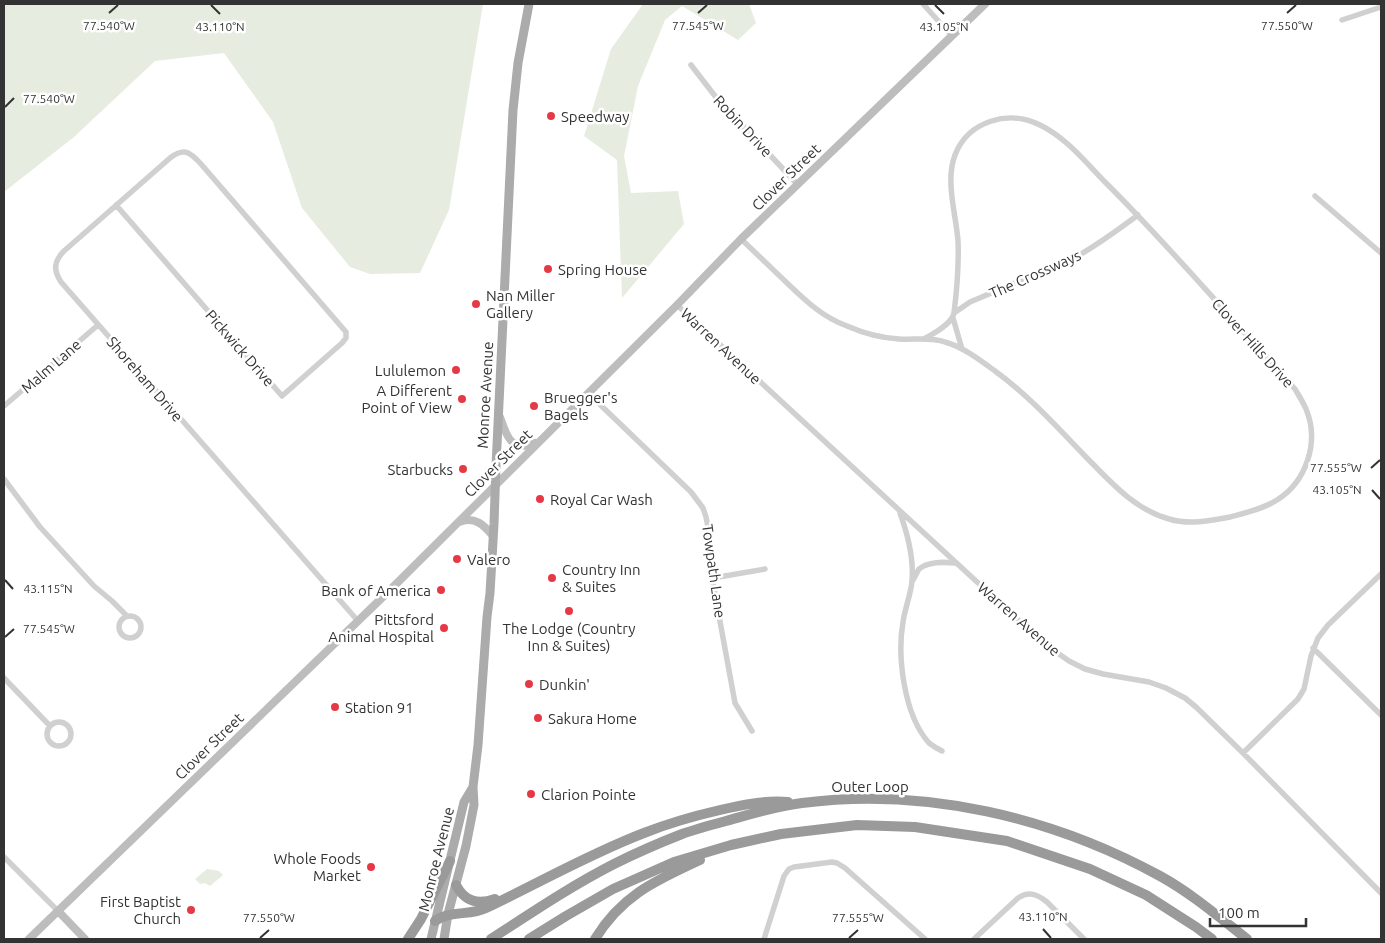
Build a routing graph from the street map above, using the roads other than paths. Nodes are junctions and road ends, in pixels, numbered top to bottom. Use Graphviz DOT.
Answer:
graph roads {
  1 [pos="529,4"];
  2 [pos="923,4"];
  3 [pos="985,4"];
  4 [pos="1381,6"];
  5 [pos="1342,20"];
  6 [pos="952,36"];
  7 [pos="691,65"];
  8 [pos="185,152"];
  9 [pos="798,185"];
  10 [pos="1315,196"];
  11 [pos="116,205"];
  12 [pos="1138,215"];
  13 [pos="741,239"];
  14 [pos="1381,253"];
  15 [pos="677,305"];
  16 [pos="954,315"];
  17 [pos="98,325"];
  18 [pos="924,340"];
  19 [pos="962,349"];
  20 [pos="588,393"];
  21 [pos="4,406"];
  22 [pos="498,413"];
  23 [pos="539,442"];
  24 [pos="4,480"];
  25 [pos="495,485"];
  26 [pos="899,511"];
  27 [pos="458,523"];
  28 [pos="493,536"];
  29 [pos="955,563"];
  30 [pos="765,569"];
  31 [pos="1381,574"];
  32 [pos="713,578"];
  33 [pos="912,582"];
  34 [pos="126,616"];
  35 [pos="358,621"];
  36 [pos="1313,648"];
  37 [pos="4,678"];
  38 [pos="1381,715"];
  39 [pos="50,726"];
  40 [pos="752,731"];
  41 [pos="942,752"];
  42 [pos="1243,753"];
  43 [pos="473,787"];
  44 [pos="801,803"];
  45 [pos="731,845"];
  46 [pos="4,857"];
  47 [pos="450,861"];
  48 [pos="456,885"];
  49 [pos="516,893"];
  50 [pos="1381,893"];
  51 [pos="58,911"];
  52 [pos="448,914"];
  53 [pos="435,921"];
  54 [pos="28,939"];
  55 [pos="85,939"];
  56 [pos="408,939"];
  57 [pos="431,939"];
  58 [pos="444,939"];
  59 [pos="491,939"];
  60 [pos="529,939"];
  61 [pos="595,939"];
  62 [pos="764,939"];
  63 [pos="925,939"];
  64 [pos="974,939"];
  65 [pos="1084,939"];
  66 [pos="1212,939"];
  67 [pos="1247,939"];
  1 -- 22 [label="main road, Monroe Avenue"];
  2 -- 6 [label="street"];
  3 -- 6 [label="main road, Clover Street"];
  4 -- 5 [label="street"];
  6 -- 9 [label="main road, Clover Street"];
  7 -- 9 [label="street, Robin Drive"];
  8 -- 11 [label="street, Shoreham Drive"];
  8 -- 11 [label="street, Pickwick Drive"];
  9 -- 13 [label="main road, Clover Street"];
  10 -- 14 [label="street"];
  11 -- 17 [label="street, Shoreham Drive"];
  12 -- 16 [label="street, The Crossways"];
  12 -- 16 [label="street, Clover Hills Drive"];
  12 -- 19 [label="street, Clover Hills Drive"];
  13 -- 15 [label="main road, Clover Street"];
  13 -- 18 [label="street, Clover Hills Drive"];
  15 -- 20 [label="main road, Clover Street"];
  15 -- 26 [label="street, Warren Avenue"];
  16 -- 18 [label="street"];
  16 -- 19 [label="street, Clover Hills Drive"];
  17 -- 21 [label="street, Malm Lane"];
  17 -- 35 [label="street, Shoreham Drive"];
  18 -- 19 [label="street, Clover Hills Drive"];
  20 -- 23 [label="main road, Clover Street"];
  20 -- 32 [label="street, Towpath Lane"];
  22 -- 23 [label="main road"];
  22 -- 25 [label="main road, Monroe Avenue"];
  23 -- 25 [label="main road, Clover Street"];
  24 -- 34 [label="street"];
  25 -- 27 [label="main road, Clover Street"];
  25 -- 28 [label="main road, Monroe Avenue"];
  26 -- 29 [label="street, Warren Avenue"];
  26 -- 33 [label="street"];
  27 -- 28 [label="main road"];
  27 -- 35 [label="main road, Clover Street"];
  28 -- 43 [label="main road, Monroe Avenue"];
  29 -- 33 [label="street"];
  29 -- 42 [label="street, Warren Avenue"];
  30 -- 32 [label="street"];
  31 -- 36 [label="street"];
  32 -- 40 [label="street, Towpath Lane"];
  33 -- 41 [label="street"];
  35 -- 51 [label="main road, Clover Street"];
  36 -- 38 [label="street"];
  36 -- 42 [label="street"];
  37 -- 39 [label="street"];
  39 -- 39 [label="street"];
  42 -- 50 [label="street, Warren Avenue"];
  43 -- 47 [label="main road, Monroe Avenue"];
  43 -- 48 [label="main road, Monroe Avenue"];
  44 -- 49 [label="highway"];
  44 -- 59 [label="highway, Outer Loop"];
  44 -- 67 [label="highway, Outer Loop"];
  45 -- 60 [label="highway"];
  45 -- 61 [label="highway"];
  45 -- 66 [label="highway"];
  46 -- 51 [label="street"];
  47 -- 53 [label="main road, Monroe Avenue"];
  47 -- 56 [label="highway"];
  48 -- 49 [label="highway"];
  48 -- 52 [label="main road, Monroe Avenue"];
  49 -- 52 [label="highway"];
  51 -- 54 [label="main road, Clover Street"];
  51 -- 55 [label="main road"];
  52 -- 53 [label="highway"];
  52 -- 58 [label="main road, Monroe Avenue"];
  53 -- 57 [label="main road, Monroe Avenue"];
  62 -- 63 [label="street"];
  64 -- 65 [label="street"];
}
